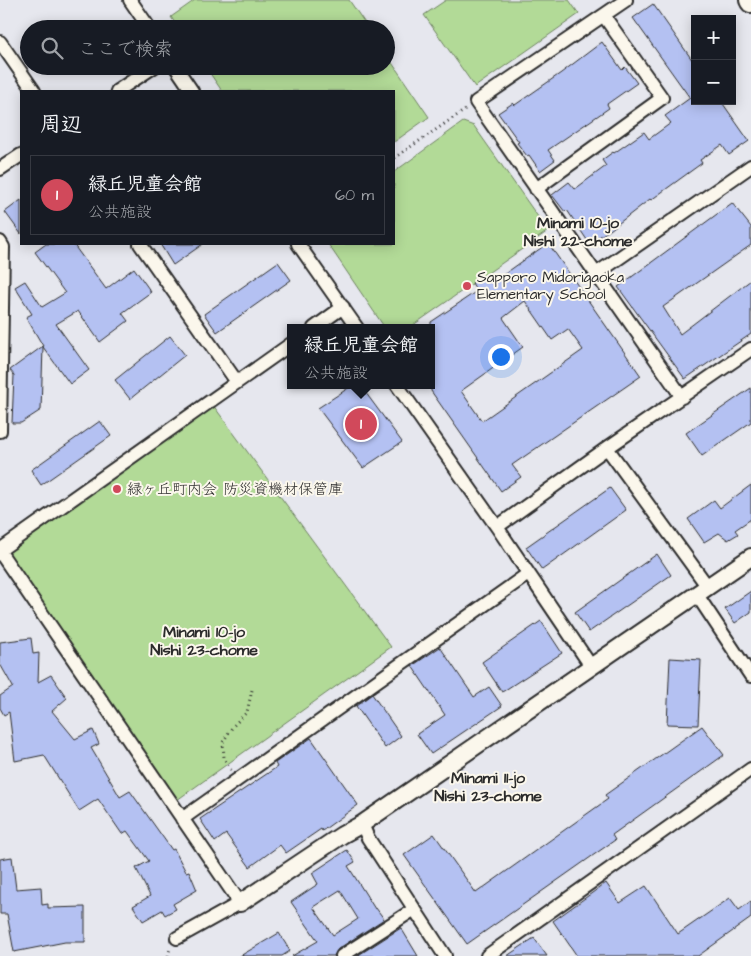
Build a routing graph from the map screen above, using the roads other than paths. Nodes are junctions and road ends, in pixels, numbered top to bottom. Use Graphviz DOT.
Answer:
graph roads {
  1 [pos="130,0"];
  2 [pos="626,0"];
  3 [pos="604,16"];
  4 [pos="144,20"];
  5 [pos="0,42"];
  6 [pos="20,71"];
  7 [pos="23,75"];
  8 [pos="142,75"];
  9 [pos="181,75"];
  10 [pos="33,90"];
  11 [pos="119,90"];
  12 [pos="191,90"];
  13 [pos="20,156"];
  14 [pos="751,166"];
  15 [pos="0,169"];
  16 [pos="536,189"];
  17 [pos="0,242"];
  18 [pos="141,245"];
  19 [pos="299,245"];
  20 [pos="596,274"];
  21 [pos="342,308"];
  22 [pos="320,324"];
  23 [pos="354,324"];
  24 [pos="287,347"];
  25 [pos="751,349"];
  26 [pos="237,382"];
  27 [pos="400,389"];
  28 [pos="682,397"];
  29 [pos="0,431"];
  30 [pos="607,448"];
  31 [pos="497,527"];
  32 [pos="0,551"];
  33 [pos="751,557"];
  34 [pos="528,574"];
  35 [pos="703,591"];
  36 [pos="591,666"];
  37 [pos="751,676"];
  38 [pos="751,769"];
  39 [pos="182,819"];
  40 [pos="362,824"];
  41 [pos="240,903"];
  42 [pos="413,910"];
  43 [pos="174,944"];
  44 [pos="342,956"];
  45 [pos="445,956"];
  46 [pos="487,956"];
  1 -- 4 [label="street"];
  2 -- 3 [label="street"];
  3 -- 16 [label="street"];
  3 -- 16 [label="street"];
  5 -- 6 [label="street"];
  7 -- 10 [label="street"];
  8 -- 11 [label="street"];
  9 -- 12 [label="street"];
  13 -- 15 [label="street"];
  14 -- 20 [label="street"];
  16 -- 20 [label="street"];
  17 -- 29 [label="street"];
  18 -- 26 [label="street"];
  19 -- 21 [label="street"];
  20 -- 28 [label="street"];
  21 -- 22 [label="street"];
  21 -- 23 [label="street"];
  24 -- 26 [label="street"];
  25 -- 28 [label="street"];
  26 -- 32 [label="street"];
  27 -- 31 [label="street"];
  28 -- 30 [label="street"];
  30 -- 31 [label="street"];
  30 -- 35 [label="street"];
  31 -- 34 [label="street"];
  32 -- 39 [label="street"];
  33 -- 35 [label="street"];
  34 -- 36 [label="street"];
  34 -- 39 [label="street"];
  35 -- 36 [label="street"];
  35 -- 37 [label="street"];
  36 -- 40 [label="street"];
  38 -- 46 [label="street"];
  39 -- 41 [label="street"];
  40 -- 41 [label="street"];
  40 -- 42 [label="street"];
  41 -- 43 [label="street"];
  42 -- 44 [label="street"];
  42 -- 45 [label="street"];
}
